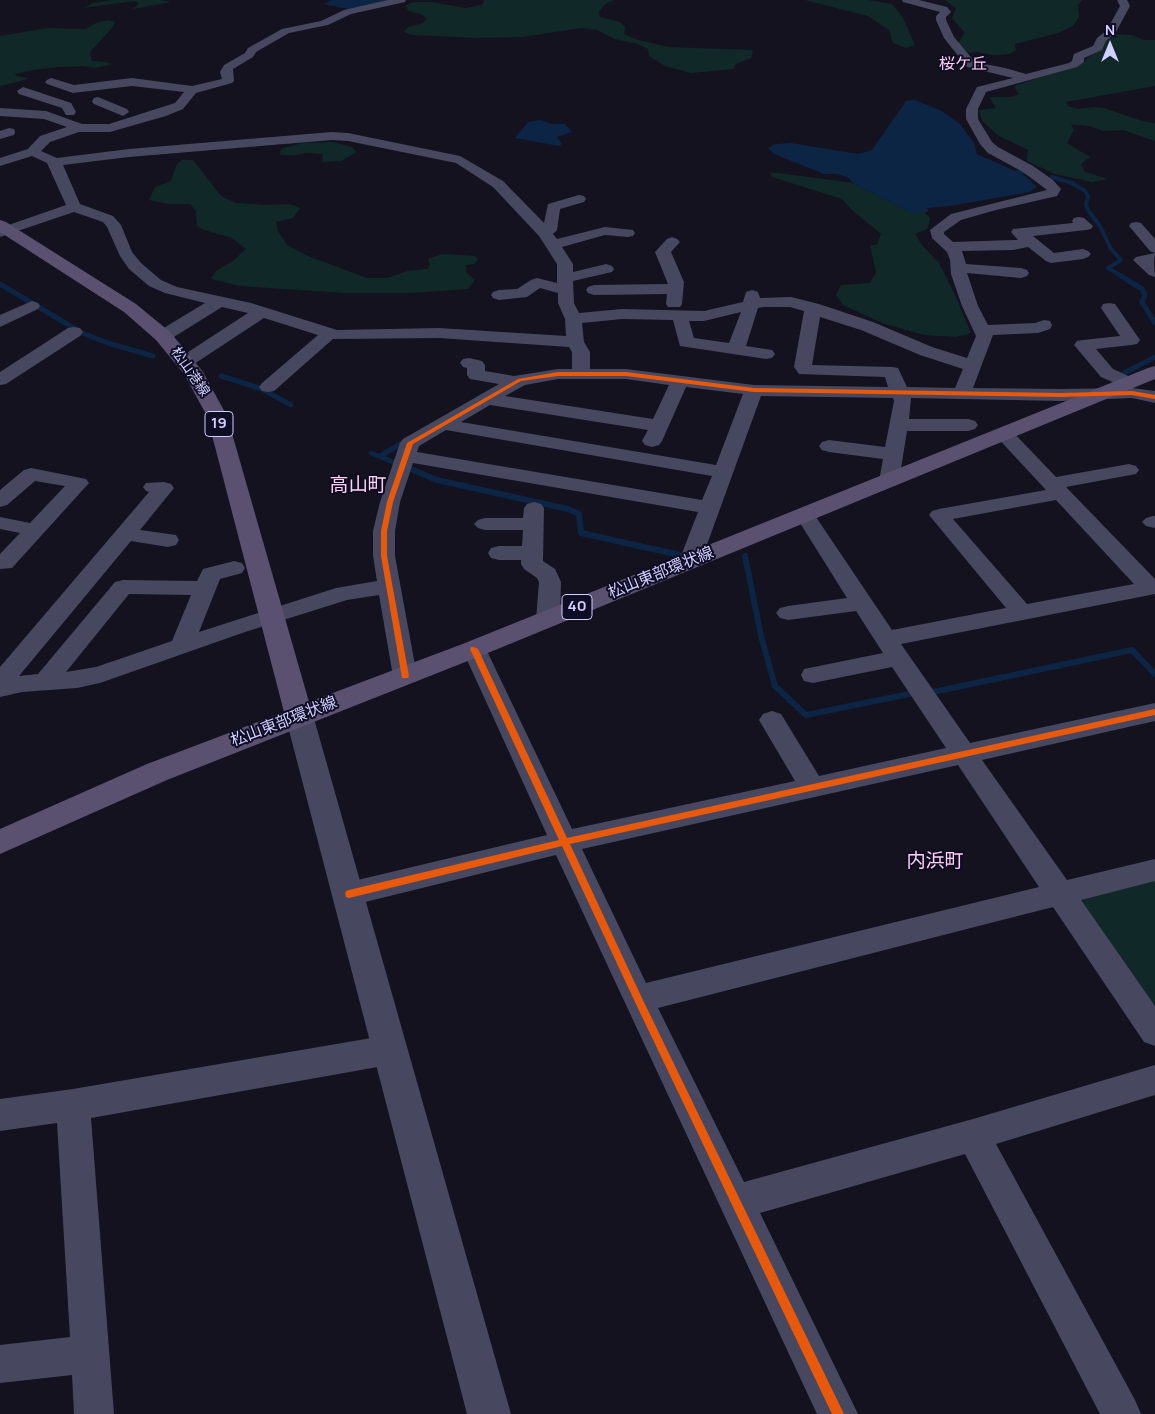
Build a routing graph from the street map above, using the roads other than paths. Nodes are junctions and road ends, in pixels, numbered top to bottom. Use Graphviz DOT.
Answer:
graph roads {
  1 [pos="401,0"];
  2 [pos="907,0"];
  3 [pos="1122,0"];
  4 [pos="1023,77"];
  5 [pos="51,82"];
  6 [pos="150,92"];
  7 [pos="189,95"];
  8 [pos="9,96"];
  9 [pos="67,106"];
  10 [pos="0,112"];
  11 [pos="123,112"];
  12 [pos="162,113"];
  13 [pos="58,119"];
  14 [pos="136,121"];
  15 [pos="78,128"];
  16 [pos="150,130"];
  17 [pos="33,152"];
  18 [pos="0,153"];
  19 [pos="13,158"];
  20 [pos="0,162"];
  21 [pos="54,162"];
  22 [pos="579,199"];
  23 [pos="74,207"];
  24 [pos="1079,221"];
  25 [pos="1136,226"];
  26 [pos="3,229"];
  27 [pos="628,232"];
  28 [pos="1022,235"];
  29 [pos="549,239"];
  30 [pos="672,242"];
  31 [pos="951,247"];
  32 [pos="1155,248"];
  33 [pos="1083,254"];
  34 [pos="579,255"];
  35 [pos="1155,258"];
  36 [pos="562,259"];
  37 [pos="958,268"];
  38 [pos="1155,272"];
  39 [pos="1021,273"];
  40 [pos="610,281"];
  41 [pos="566,284"];
  42 [pos="676,288"];
  43 [pos="594,290"];
  44 [pos="499,295"];
  45 [pos="751,301"];
  46 [pos="219,302"];
  47 [pos="32,306"];
  48 [pos="813,308"];
  49 [pos="262,312"];
  50 [pos="1106,312"];
  51 [pos="675,316"];
  52 [pos="573,319"];
  53 [pos="0,322"];
  54 [pos="1044,325"];
  55 [pos="983,330"];
  56 [pos="74,332"];
  57 [pos="329,334"];
  58 [pos="163,336"];
  59 [pos="575,342"];
  60 [pos="716,346"];
  61 [pos="736,350"];
  62 [pos="766,354"];
  63 [pos="185,362"];
  64 [pos="469,363"];
  65 [pos="973,366"];
  66 [pos="1155,372"];
  67 [pos="581,373"];
  68 [pos="0,380"];
  69 [pos="680,380"];
  70 [pos="516,382"];
  71 [pos="704,383"];
  72 [pos="1129,383"];
  73 [pos="268,387"];
  74 [pos="754,390"];
  75 [pos="901,393"];
  76 [pos="962,393"];
  77 [pos="1102,394"];
  78 [pos="1155,397"];
  79 [pos="486,399"];
  80 [pos="442,424"];
  81 [pos="968,424"];
  82 [pos="898,425"];
  83 [pos="659,426"];
  84 [pos="1004,434"];
  85 [pos="830,446"];
  86 [pos="894,454"];
  87 [pos="405,456"];
  88 [pos="644,459"];
  89 [pos="1129,470"];
  90 [pos="723,472"];
  91 [pos="889,481"];
  92 [pos="153,487"];
  93 [pos="1056,489"];
  94 [pos="0,500"];
  95 [pos="710,508"];
  96 [pos="805,514"];
  97 [pos="0,523"];
  98 [pos="485,524"];
  99 [pos="35,530"];
  100 [pos="126,534"];
  101 [pos="168,540"];
  102 [pos="499,552"];
  103 [pos="532,552"];
  104 [pos="690,561"];
  105 [pos="4,563"];
  106 [pos="234,568"];
  107 [pos="389,586"];
  108 [pos="206,588"];
  109 [pos="1153,588"];
  110 [pos="861,603"];
  111 [pos="788,613"];
  112 [pos="1022,613"];
  113 [pos="272,617"];
  114 [pos="548,619"];
  115 [pos="182,648"];
  116 [pos="474,649"];
  117 [pos="892,649"];
  118 [pos="406,676"];
  119 [pos="813,676"];
  120 [pos="46,681"];
  121 [pos="0,683"];
  122 [pos="0,688"];
  123 [pos="1155,712"];
  124 [pos="300,715"];
  125 [pos="772,720"];
  126 [pos="966,754"];
  127 [pos="813,788"];
  128 [pos="0,842"];
  129 [pos="565,842"];
  130 [pos="1155,870"];
  131 [pos="349,894"];
  132 [pos="1062,894"];
  133 [pos="638,999"];
  134 [pos="1155,1032"];
  135 [pos="389,1050"];
  136 [pos="1155,1080"];
  137 [pos="73,1105"];
  138 [pos="0,1115"];
  139 [pos="974,1135"];
  140 [pos="736,1202"];
  141 [pos="90,1354"];
  142 [pos="0,1364"];
  143 [pos="94,1414"];
  144 [pos="489,1414"];
  145 [pos="838,1414"];
  146 [pos="1122,1414"];
  1 -- 7 [label="street"];
  2 -- 4 [label="street"];
  3 -- 4 [label="street"];
  4 -- 31 [label="street"];
  5 -- 7 [label="street"];
  6 -- 7 [label="street"];
  7 -- 12 [label="street"];
  8 -- 9 [label="street"];
  9 -- 11 [label="street"];
  9 -- 13 [label="street"];
  10 -- 13 [label="street"];
  11 -- 12 [label="street"];
  11 -- 15 [label="street"];
  12 -- 14 [label="street"];
  13 -- 15 [label="street"];
  14 -- 15 [label="street"];
  14 -- 16 [label="street"];
  15 -- 17 [label="street"];
  17 -- 19 [label="street"];
  17 -- 21 [label="street"];
  18 -- 19 [label="street"];
  19 -- 20 [label="street"];
  21 -- 23 [label="street"];
  21 -- 29 [label="street"];
  22 -- 29 [label="street"];
  23 -- 26 [label="street"];
  23 -- 46 [label="street"];
  24 -- 28 [label="street"];
  25 -- 32 [label="street"];
  26 -- 58 [label="main road, 松山港線 / 19"];
  27 -- 29 [label="street"];
  28 -- 31 [label="street"];
  28 -- 33 [label="street"];
  29 -- 36 [label="street"];
  30 -- 42 [label="street"];
  31 -- 37 [label="street"];
  34 -- 36 [label="street"];
  35 -- 38 [label="street"];
  36 -- 41 [label="street"];
  37 -- 39 [label="street"];
  37 -- 55 [label="street"];
  40 -- 41 [label="street"];
  40 -- 42 [label="street"];
  40 -- 43 [label="street"];
  41 -- 44 [label="street"];
  41 -- 52 [label="street"];
  42 -- 51 [label="street"];
  45 -- 48 [label="street"];
  45 -- 51 [label="street"];
  45 -- 61 [label="street"];
  46 -- 49 [label="street"];
  46 -- 58 [label="street"];
  47 -- 53 [label="street"];
  48 -- 65 [label="street"];
  48 -- 75 [label="street"];
  49 -- 57 [label="street"];
  49 -- 63 [label="street"];
  50 -- 72 [label="street"];
  51 -- 52 [label="street"];
  51 -- 60 [label="street"];
  52 -- 59 [label="street"];
  54 -- 55 [label="street"];
  55 -- 65 [label="street"];
  56 -- 68 [label="street"];
  57 -- 59 [label="street"];
  57 -- 73 [label="street"];
  58 -- 63 [label="main road, 松山港線 / 19"];
  59 -- 67 [label="street"];
  60 -- 61 [label="street"];
  60 -- 71 [label="street"];
  61 -- 62 [label="street"];
  63 -- 113 [label="main road, 松山港線 / 19"];
  64 -- 70 [label="street"];
  65 -- 76 [label="street"];
  66 -- 72 [label="main road, 松山東部環状線 / 40"];
  67 -- 69 [label="street"];
  67 -- 70 [label="street"];
  69 -- 71 [label="street"];
  69 -- 83 [label="street"];
  70 -- 79 [label="street"];
  71 -- 74 [label="street"];
  72 -- 77 [label="main road, 松山東部環状線 / 40"];
  74 -- 75 [label="street"];
  74 -- 90 [label="street"];
  75 -- 76 [label="street"];
  75 -- 82 [label="street"];
  76 -- 77 [label="street"];
  77 -- 78 [label="street"];
  77 -- 84 [label="main road, 松山東部環状線 / 40"];
  79 -- 80 [label="street"];
  79 -- 83 [label="street"];
  80 -- 87 [label="street"];
  80 -- 88 [label="street"];
  81 -- 82 [label="street"];
  82 -- 86 [label="street"];
  83 -- 88 [label="street"];
  84 -- 91 [label="main road, 松山東部環状線 / 40"];
  84 -- 93 [label="street"];
  85 -- 86 [label="street"];
  86 -- 91 [label="street"];
  87 -- 95 [label="street"];
  87 -- 107 [label="street"];
  88 -- 90 [label="street"];
  89 -- 93 [label="street"];
  90 -- 95 [label="street"];
  91 -- 96 [label="main road, 松山東部環状線 / 40"];
  92 -- 100 [label="street"];
  93 -- 109 [label="street"];
  93 -- 112 [label="street"];
  94 -- 99 [label="street"];
  95 -- 104 [label="street"];
  96 -- 104 [label="main road, 松山東部環状線 / 40"];
  96 -- 110 [label="street"];
  97 -- 99 [label="street"];
  98 -- 103 [label="street"];
  99 -- 105 [label="street"];
  100 -- 101 [label="street"];
  100 -- 121 [label="street"];
  102 -- 103 [label="street"];
  103 -- 114 [label="street"];
  104 -- 114 [label="main road, 松山東部環状線 / 40"];
  106 -- 108 [label="street"];
  107 -- 113 [label="street"];
  107 -- 118 [label="street"];
  108 -- 115 [label="street"];
  108 -- 120 [label="street"];
  109 -- 112 [label="street"];
  110 -- 111 [label="street"];
  110 -- 117 [label="street"];
  112 -- 117 [label="street"];
  113 -- 115 [label="street"];
  113 -- 124 [label="main road, 松山港線 / 19"];
  114 -- 116 [label="main road, 松山東部環状線 / 40"];
  115 -- 120 [label="street"];
  116 -- 118 [label="main road, 松山東部環状線 / 40"];
  116 -- 129 [label="street"];
  117 -- 119 [label="street"];
  117 -- 126 [label="street"];
  118 -- 124 [label="main road, 松山東部環状線 / 40"];
  120 -- 122 [label="street"];
  123 -- 126 [label="street"];
  124 -- 128 [label="main road, 松山東部環状線 / 40"];
  124 -- 131 [label="street"];
  125 -- 127 [label="street"];
  126 -- 127 [label="street"];
  126 -- 132 [label="street"];
  127 -- 129 [label="street"];
  129 -- 131 [label="street"];
  129 -- 133 [label="street"];
  130 -- 132 [label="street"];
  131 -- 135 [label="street"];
  132 -- 133 [label="street"];
  132 -- 134 [label="street"];
  133 -- 140 [label="street"];
  135 -- 137 [label="street"];
  135 -- 144 [label="street"];
  136 -- 139 [label="street"];
  137 -- 138 [label="street"];
  137 -- 141 [label="street"];
  139 -- 140 [label="street"];
  139 -- 146 [label="street"];
  140 -- 145 [label="street"];
  141 -- 142 [label="street"];
  141 -- 143 [label="street"];
}
